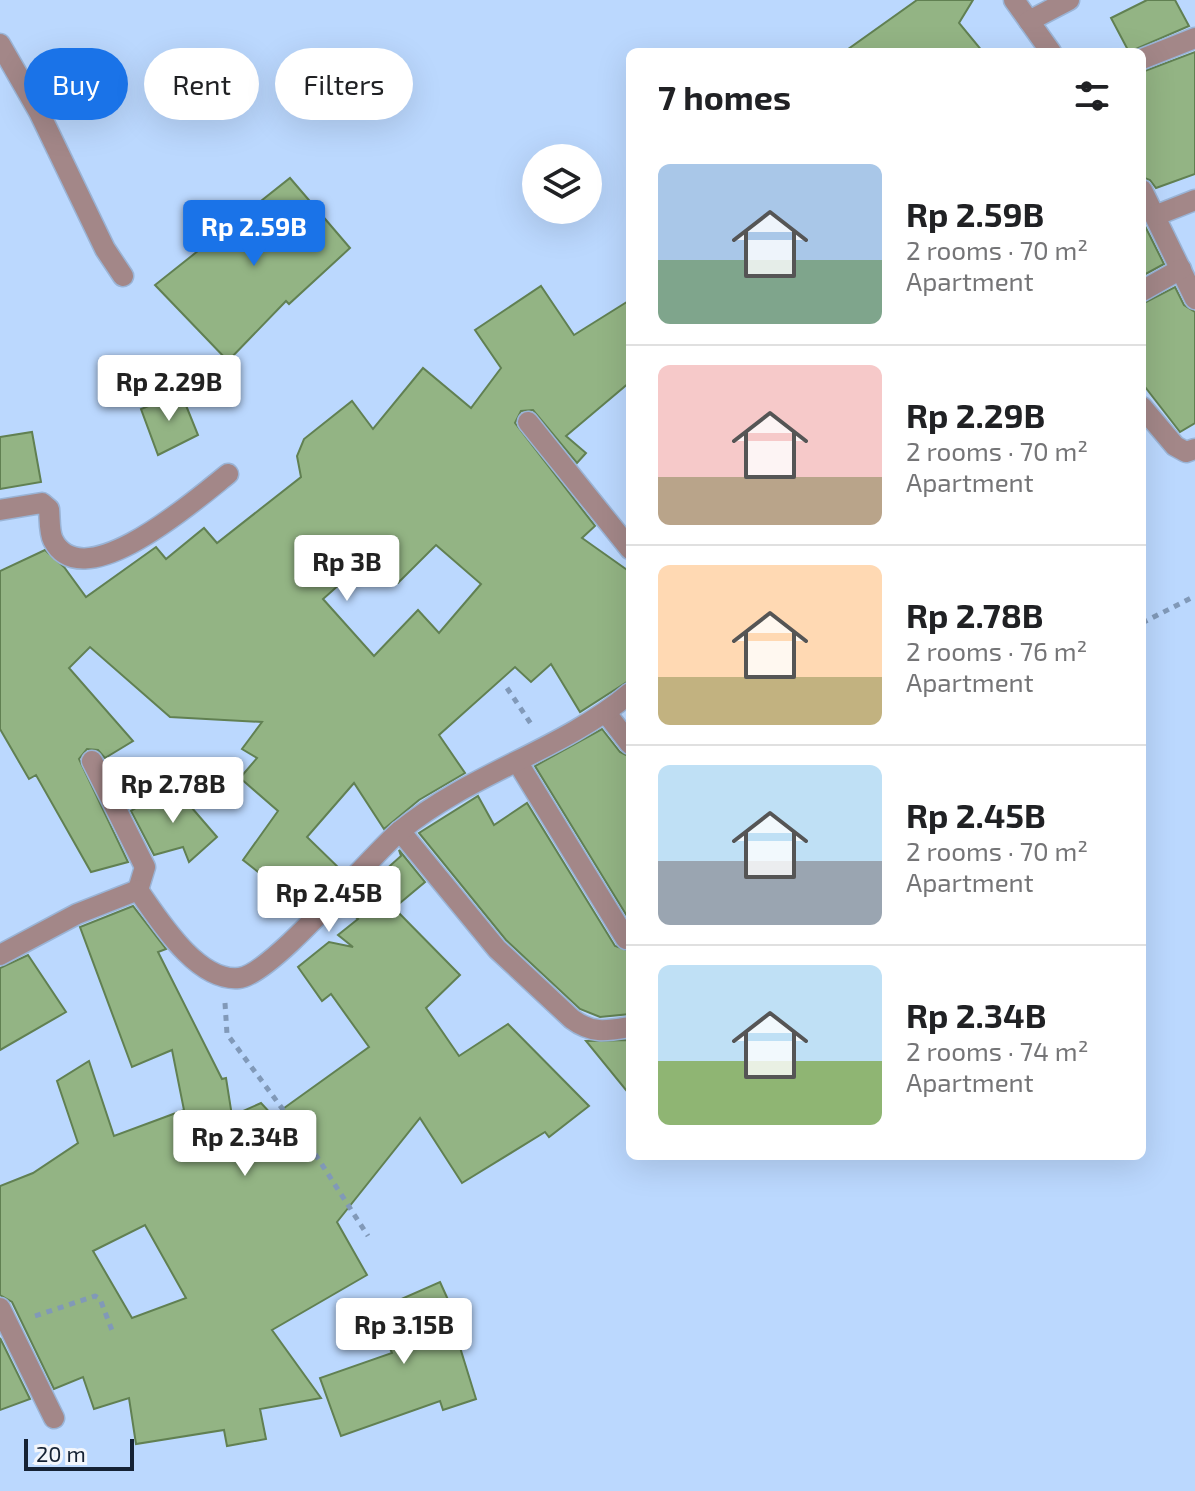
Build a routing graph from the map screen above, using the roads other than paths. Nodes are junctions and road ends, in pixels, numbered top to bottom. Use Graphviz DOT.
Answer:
graph roads {
  1 [pos="1014,0"];
  2 [pos="1069,0"];
  3 [pos="1029,21"];
  4 [pos="1195,38"];
  5 [pos="0,44"];
  6 [pos="1045,48"];
  7 [pos="1146,57"];
  8 [pos="1146,197"];
  9 [pos="1195,200"];
  10 [pos="1157,215"];
  11 [pos="1181,269"];
  12 [pos="123,276"];
  13 [pos="1146,289"];
  14 [pos="1195,299"];
  15 [pos="1146,412"];
  16 [pos="528,422"];
  17 [pos="1195,449"];
  18 [pos="228,474"];
  19 [pos="0,510"];
  20 [pos="626,544"];
  21 [pos="626,696"];
  22 [pos="606,713"];
  23 [pos="626,739"];
  24 [pos="92,761"];
  25 [pos="518,763"];
  26 [pos="400,831"];
  27 [pos="138,890"];
  28 [pos="626,939"];
  29 [pos="0,955"];
  30 [pos="626,1028"];
  31 [pos="4,1317"];
  32 [pos="54,1418"];
  1 -- 3 [label="street"];
  2 -- 3 [label="street"];
  3 -- 6 [label="street"];
  4 -- 7 [label="street"];
  5 -- 12 [label="street"];
  8 -- 10 [label="street"];
  9 -- 10 [label="street"];
  10 -- 11 [label="street"];
  11 -- 13 [label="street"];
  11 -- 14 [label="street"];
  15 -- 17 [label="street"];
  16 -- 20 [label="street"];
  18 -- 19 [label="street"];
  21 -- 22 [label="street"];
  22 -- 23 [label="street"];
  22 -- 25 [label="street"];
  24 -- 27 [label="street"];
  25 -- 26 [label="street"];
  25 -- 28 [label="street"];
  26 -- 27 [label="street"];
  26 -- 30 [label="street"];
  27 -- 29 [label="street"];
  31 -- 32 [label="street"];
}
